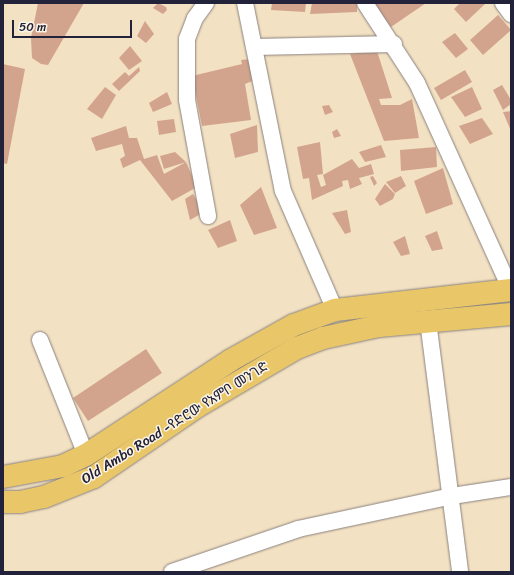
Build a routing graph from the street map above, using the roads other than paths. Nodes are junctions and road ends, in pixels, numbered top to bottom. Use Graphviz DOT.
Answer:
graph roads {
  1 [pos="206,3"];
  2 [pos="245,3"];
  3 [pos="365,3"];
  4 [pos="503,3"];
  5 [pos="511,14"];
  6 [pos="394,44"];
  7 [pos="255,47"];
  8 [pos="208,216"];
  9 [pos="511,290"];
  10 [pos="335,310"];
  11 [pos="511,314"];
  12 [pos="428,321"];
  13 [pos="40,340"];
  14 [pos="86,454"];
  15 [pos="3,477"];
  16 [pos="511,487"];
  17 [pos="452,496"];
  18 [pos="3,502"];
  19 [pos="172,572"];
  20 [pos="460,572"];
  1 -- 8 [label="street"];
  2 -- 7 [label="street"];
  3 -- 6 [label="street"];
  4 -- 5 [label="street"];
  6 -- 7 [label="street"];
  6 -- 9 [label="street"];
  7 -- 10 [label="street"];
  9 -- 10 [label="main road, Old Ambo Road -የድሮው የአምቦ መንገድ"];
  10 -- 14 [label="main road, Old Ambo Road -የድሮው የአምቦ መንገድ"];
  11 -- 12 [label="main road, Old Ambo Road -የድሮው የአምቦ መንገድ"];
  12 -- 17 [label="street"];
  12 -- 18 [label="main road, Old Ambo Road -የድሮው የአምቦ መንገድ"];
  13 -- 14 [label="street"];
  14 -- 15 [label="main road, Old Ambo Road -የድሮው የአምቦ መንገድ"];
  16 -- 17 [label="street"];
  17 -- 19 [label="street"];
  17 -- 20 [label="street"];
}
